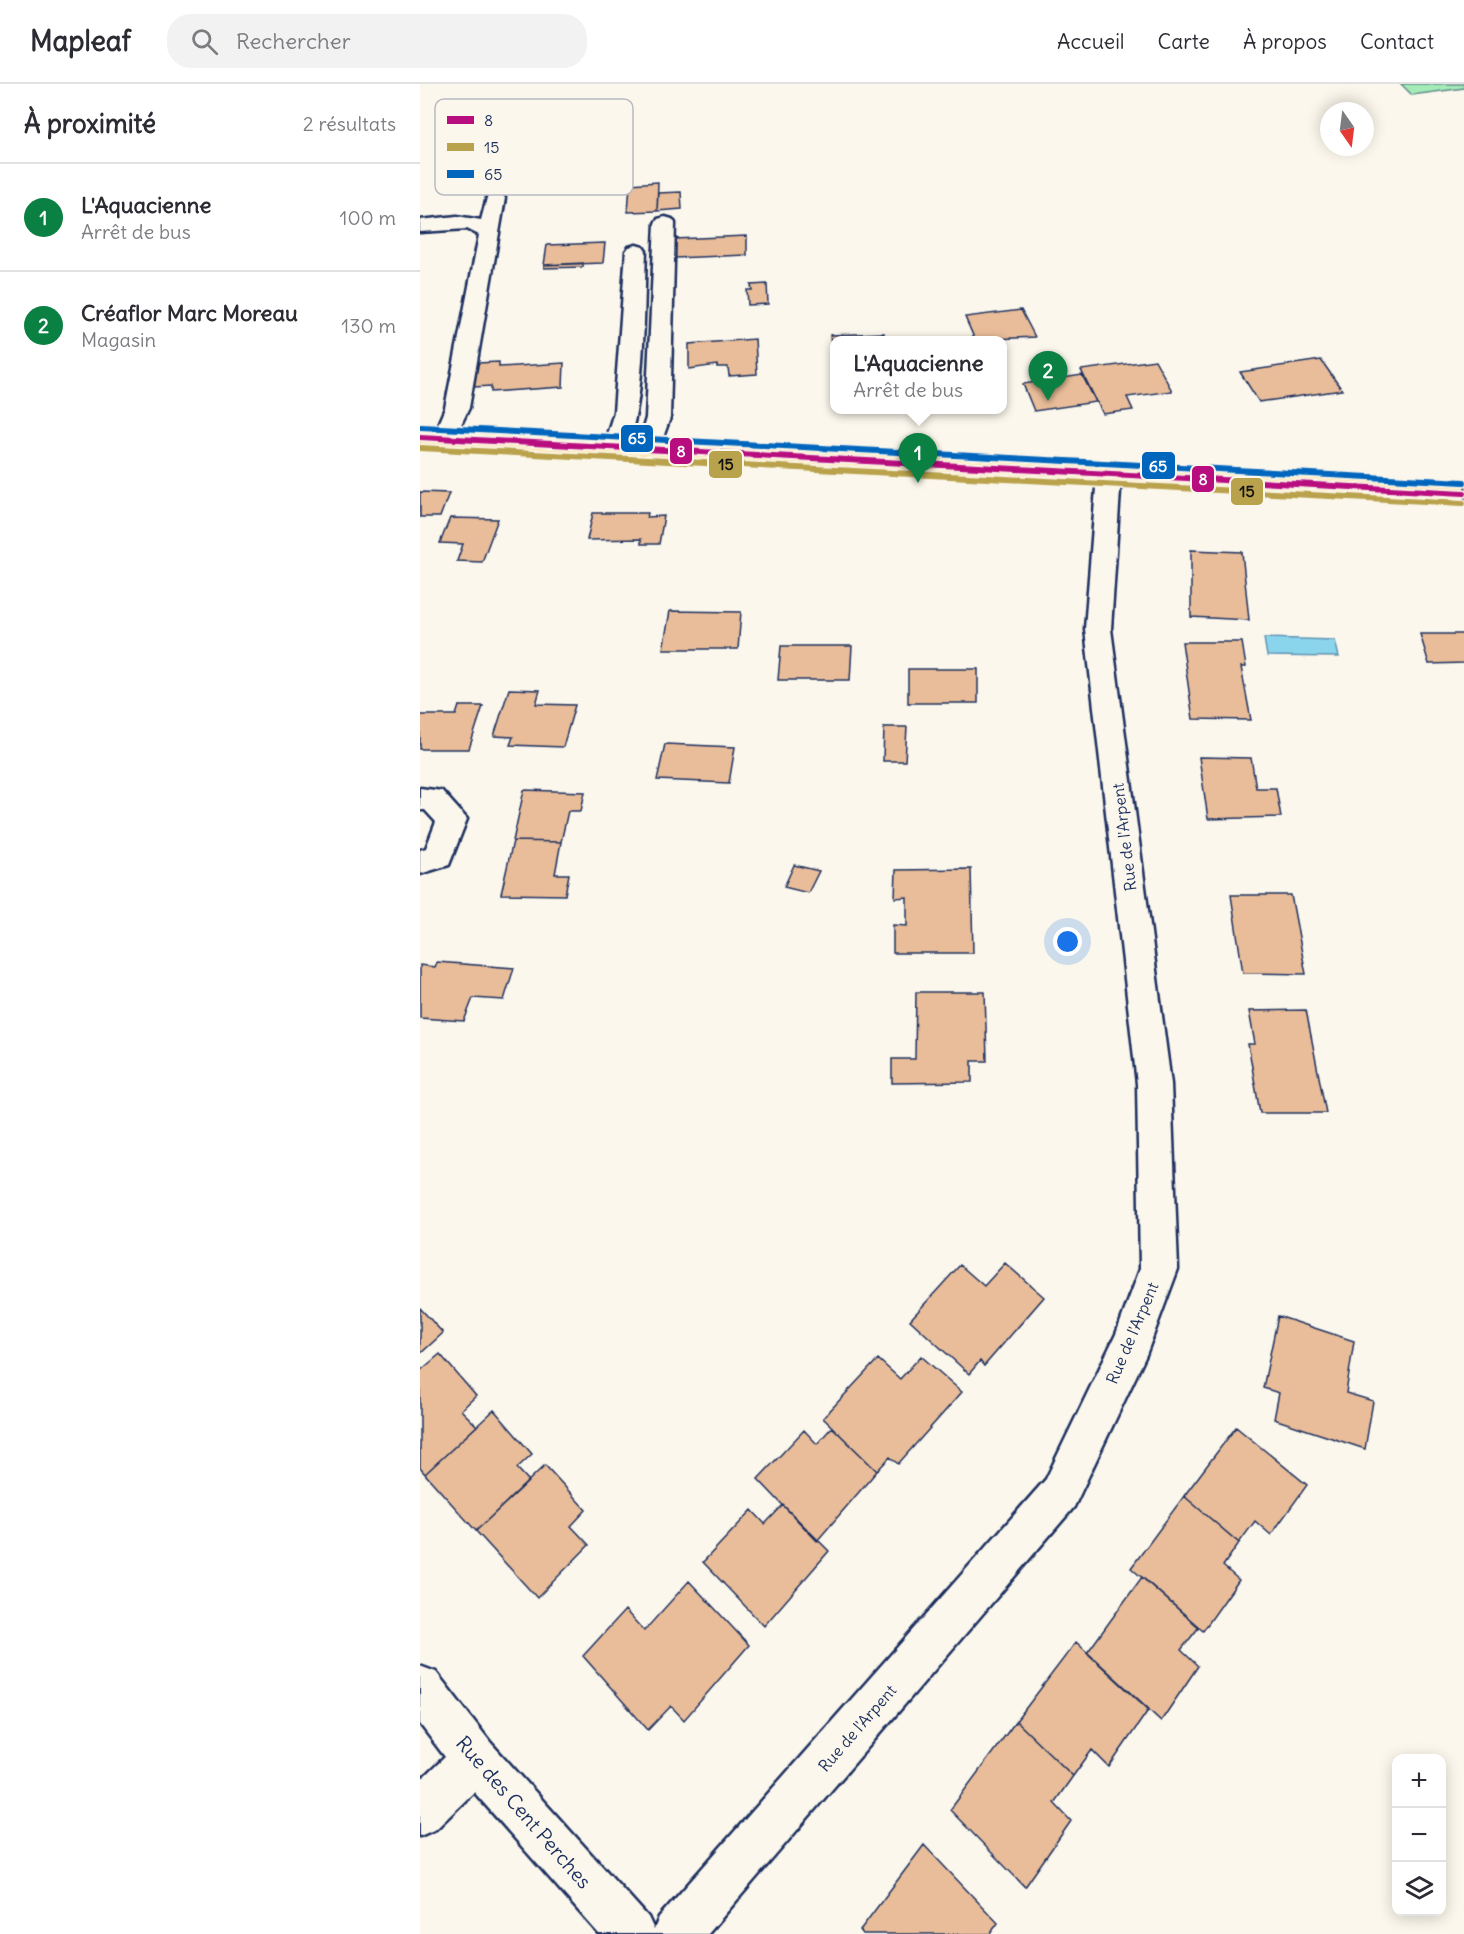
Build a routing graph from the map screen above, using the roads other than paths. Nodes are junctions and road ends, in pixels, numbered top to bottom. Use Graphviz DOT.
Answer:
graph roads {
  1 [pos="495,198"];
  2 [pos="665,223"];
  3 [pos="420,226"];
  4 [pos="489,234"];
  5 [pos="636,251"];
  6 [pos="432,438"];
  7 [pos="615,447"];
  8 [pos="649,449"];
  9 [pos="1109,474"];
  10 [pos="1464,493"];
  11 [pos="420,799"];
  12 [pos="420,862"];
  13 [pos="420,1688"];
  14 [pos="475,1759"];
  15 [pos="420,1814"];
  16 [pos="631,1934"];
  17 [pos="676,1934"];
  1 -- 4 [label="street"];
  2 -- 8 [label="street"];
  3 -- 4 [label="street"];
  4 -- 6 [label="street"];
  5 -- 7 [label="street"];
  6 -- 7 [label="main road"];
  7 -- 8 [label="main road"];
  8 -- 9 [label="main road"];
  9 -- 10 [label="main road"];
  9 -- 17 [label="street, Rue de l'Arpent"];
  11 -- 12 [label="street"];
  13 -- 14 [label="street, Rue des Cent Perches"];
  14 -- 15 [label="street"];
  14 -- 16 [label="street, Rue des Cent Perches"];
}
